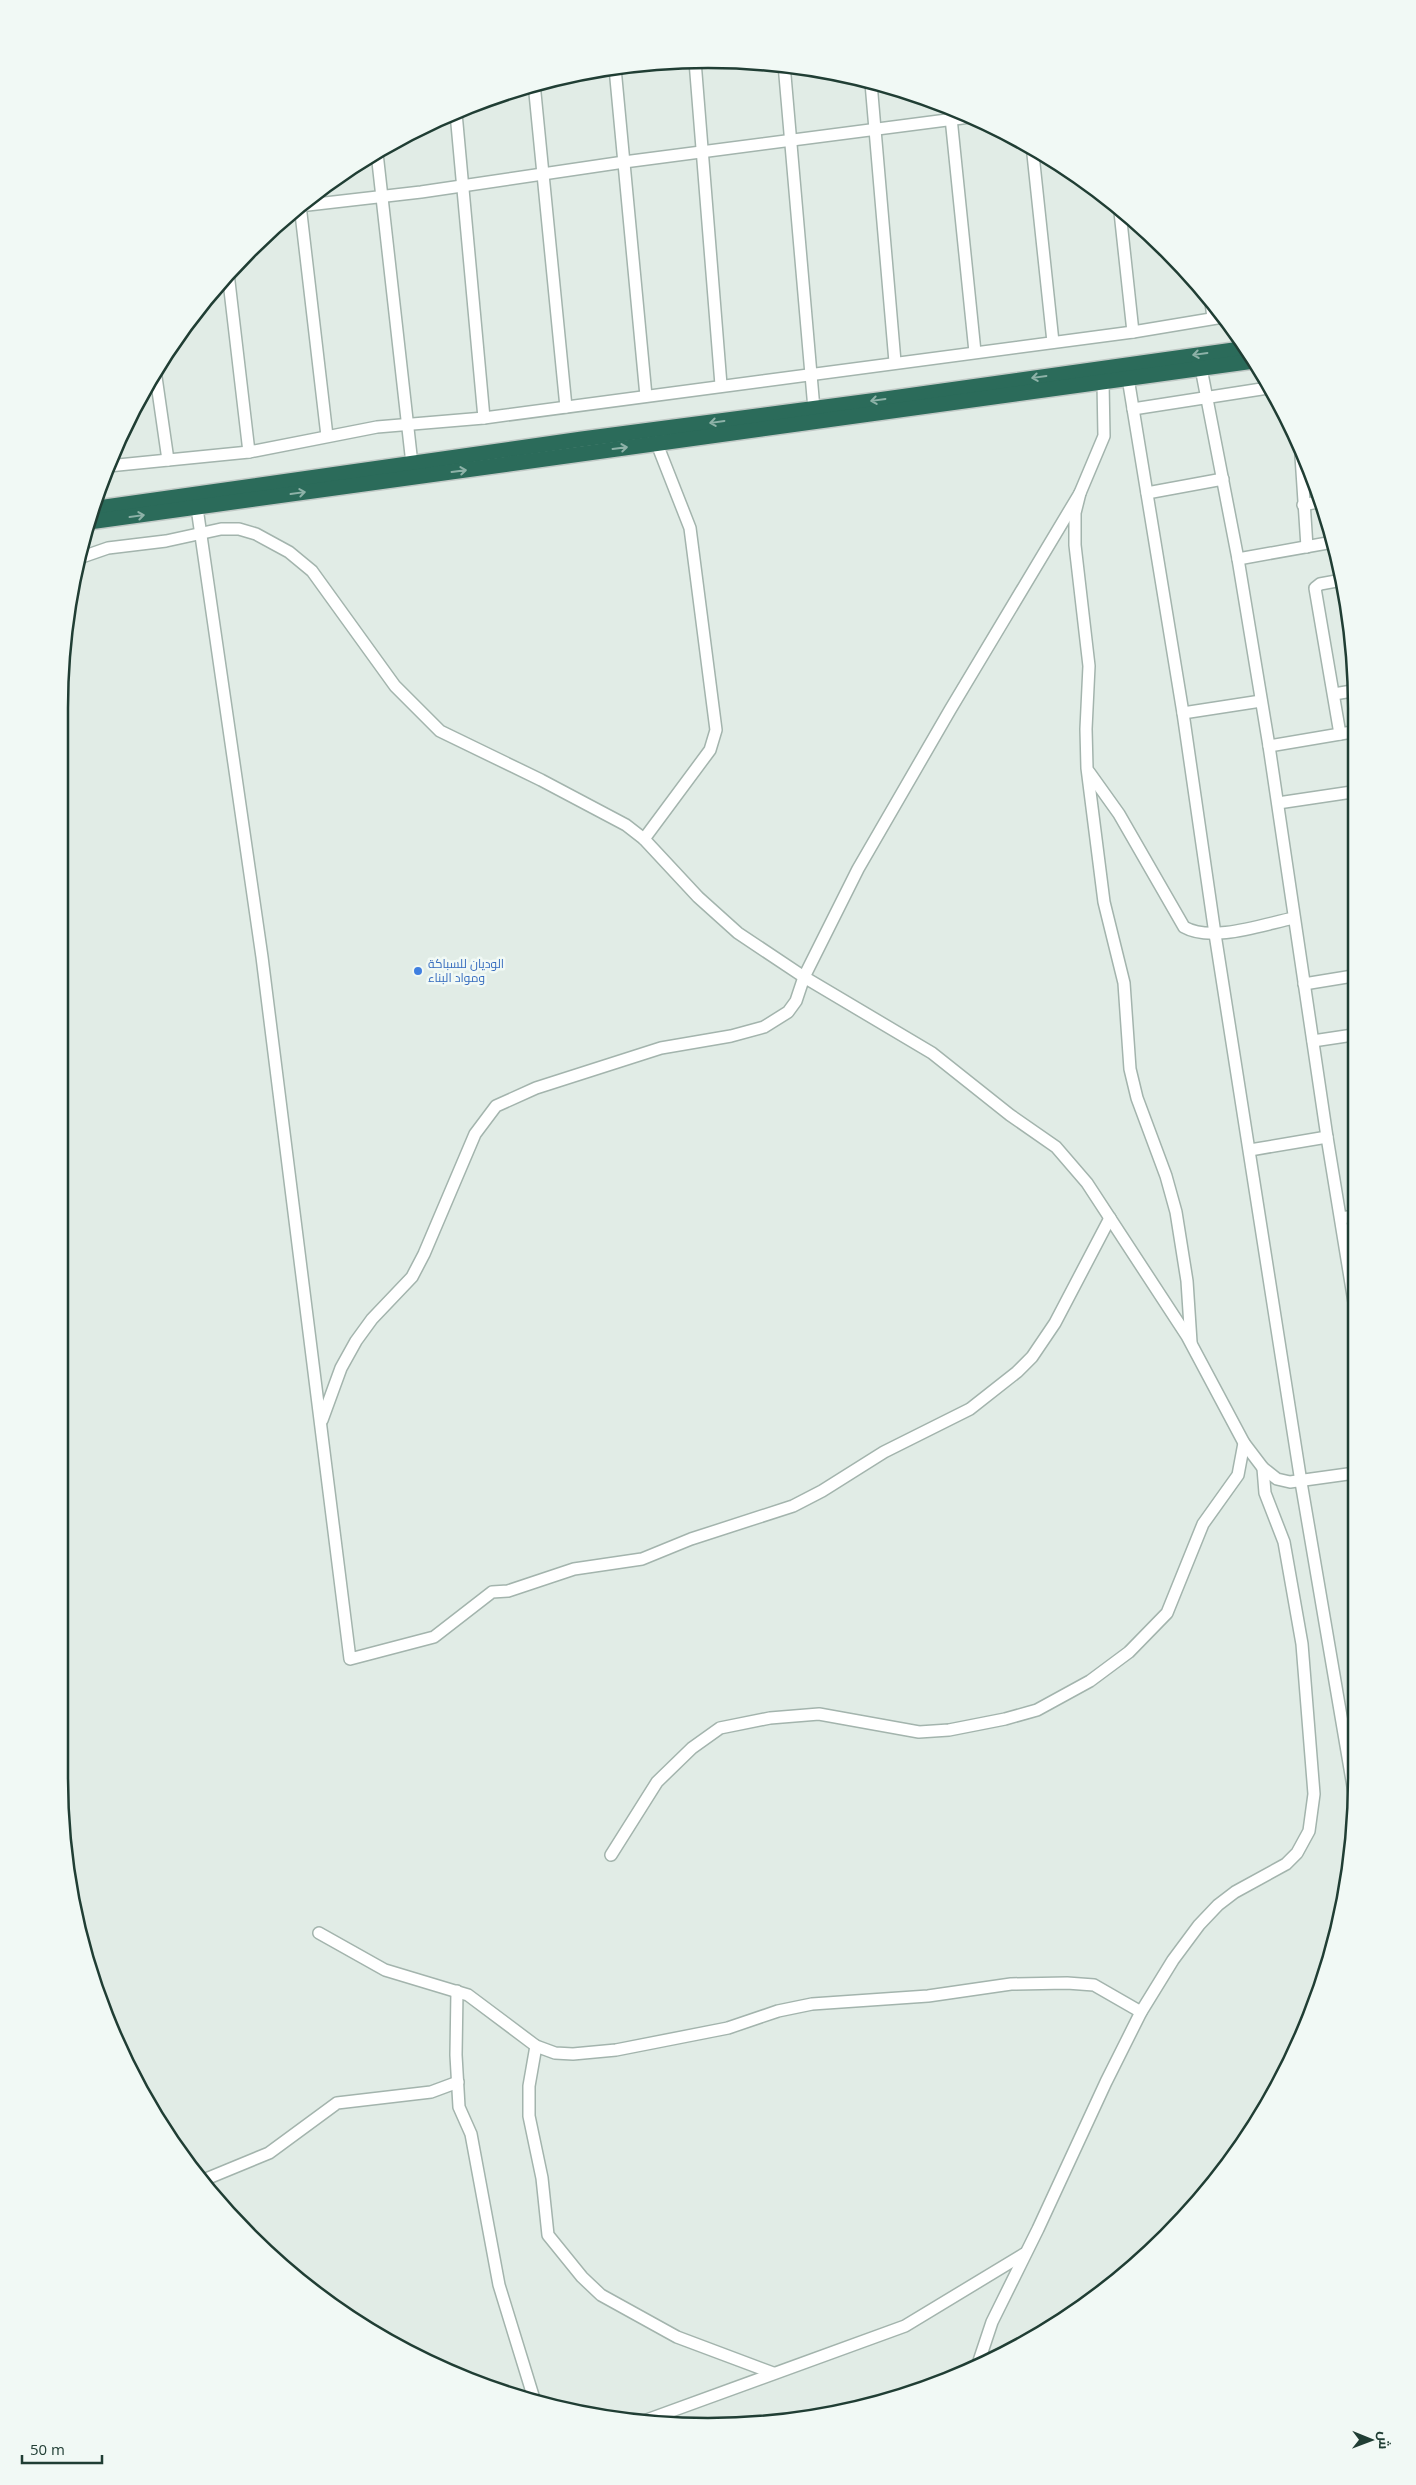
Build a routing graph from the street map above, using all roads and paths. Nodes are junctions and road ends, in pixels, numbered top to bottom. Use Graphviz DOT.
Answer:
graph roads {
  1 [pos="696,68"];
  2 [pos="785,72"];
  3 [pos="616,74"];
  4 [pos="872,89"];
  5 [pos="535,91"];
  6 [pos="949,114"];
  7 [pos="951,115"];
  8 [pos="457,119"];
  9 [pos="875,130"];
  10 [pos="791,140"];
  11 [pos="702,151"];
  12 [pos="1033,156"];
  13 [pos="378,159"];
  14 [pos="624,162"];
  15 [pos="543,174"];
  16 [pos="463,186"];
  17 [pos="382,197"];
  18 [pos="313,204"];
  19 [pos="301,214"];
  20 [pos="1121,218"];
  21 [pos="229,283"];
  22 [pos="1216,318"];
  23 [pos="1133,332"];
  24 [pos="1053,342"];
  25 [pos="1239,349"];
  26 [pos="975,352"];
  27 [pos="1247,361"];
  28 [pos="895,362"];
  29 [pos="1201,368"];
  30 [pos="810,373"];
  31 [pos="1128,378"];
  32 [pos="157,382"];
  33 [pos="1103,382"];
  34 [pos="721,386"];
  35 [pos="1263,389"];
  36 [pos="646,396"];
  37 [pos="1208,398"];
  38 [pos="566,407"];
  39 [pos="814,409"];
  40 [pos="1133,409"];
  41 [pos="484,418"];
  42 [pos="406,424"];
  43 [pos="327,436"];
  44 [pos="657,444"];
  45 [pos="249,452"];
  46 [pos="168,460"];
  47 [pos="412,464"];
  48 [pos="115,465"];
  49 [pos="1302,469"];
  50 [pos="1223,479"];
  51 [pos="1080,493"];
  52 [pos="1147,493"];
  53 [pos="1315,503"];
  54 [pos="1303,505"];
  55 [pos="99,508"];
  56 [pos="197,508"];
  57 [pos="95,521"];
  58 [pos="202,534"];
  59 [pos="1327,543"];
  60 [pos="1307,547"];
  61 [pos="86,556"];
  62 [pos="1238,559"];
  63 [pos="1336,581"];
  64 [pos="1348,692"];
  65 [pos="1334,694"];
  66 [pos="1261,701"];
  67 [pos="1183,714"];
  68 [pos="1348,733"];
  69 [pos="1340,734"];
  70 [pos="1270,746"];
  71 [pos="1087,768"];
  72 [pos="1348,793"];
  73 [pos="1278,803"];
  74 [pos="644,839"];
  75 [pos="1294,918"];
  76 [pos="1215,934"];
  77 [pos="804,977"];
  78 [pos="1348,977"];
  79 [pos="1304,984"];
  80 [pos="1348,1035"];
  81 [pos="1313,1041"];
  82 [pos="1327,1137"];
  83 [pos="1250,1150"];
  84 [pos="1348,1217"];
  85 [pos="1110,1218"];
  86 [pos="1341,1218"];
  87 [pos="1348,1254"];
  88 [pos="1191,1344"];
  89 [pos="322,1422"];
  90 [pos="1244,1443"];
  91 [pos="1263,1468"];
  92 [pos="1348,1474"];
  93 [pos="1301,1482"];
  94 [pos="1348,1717"];
  95 [pos="611,1855"];
  96 [pos="319,1933"];
  97 [pos="457,1991"];
  98 [pos="1141,2012"];
  99 [pos="536,2046"];
  100 [pos="458,2082"];
  101 [pos="209,2178"];
  102 [pos="1024,2254"];
  103 [pos="979,2357"];
  104 [pos="773,2373"];
  105 [pos="532,2393"];
  106 [pos="659,2415"];
  1 -- 11 [label="street"];
  2 -- 10 [label="street"];
  3 -- 14 [label="street"];
  4 -- 9 [label="street"];
  5 -- 15 [label="street"];
  6 -- 9 [label="street"];
  7 -- 26 [label="street"];
  8 -- 16 [label="street"];
  9 -- 10 [label="street"];
  9 -- 28 [label="street"];
  10 -- 11 [label="street"];
  10 -- 30 [label="street"];
  11 -- 14 [label="street"];
  11 -- 34 [label="street"];
  12 -- 24 [label="street"];
  13 -- 17 [label="street"];
  14 -- 15 [label="street"];
  14 -- 36 [label="street"];
  15 -- 16 [label="street"];
  15 -- 38 [label="street"];
  16 -- 17 [label="street"];
  16 -- 41 [label="street"];
  17 -- 18 [label="street"];
  17 -- 42 [label="street"];
  19 -- 43 [label="street"];
  20 -- 23 [label="street"];
  21 -- 45 [label="street"];
  22 -- 23 [label="street"];
  23 -- 24 [label="street"];
  24 -- 26 [label="street"];
  25 -- 39 [label="highway, one-way"];
  26 -- 28 [label="street"];
  27 -- 29 [label="highway"];
  28 -- 30 [label="street"];
  29 -- 31 [label="highway"];
  29 -- 37 [label="street"];
  30 -- 34 [label="street"];
  30 -- 39 [label="street"];
  31 -- 33 [label="highway"];
  31 -- 40 [label="street"];
  32 -- 46 [label="street"];
  33 -- 44 [label="highway"];
  33 -- 51 [label="street"];
  34 -- 36 [label="street"];
  35 -- 37 [label="street"];
  36 -- 38 [label="street"];
  37 -- 40 [label="street"];
  37 -- 50 [label="street"];
  38 -- 41 [label="street"];
  39 -- 47 [label="highway, one-way"];
  40 -- 52 [label="street"];
  41 -- 42 [label="street"];
  42 -- 43 [label="street"];
  42 -- 47 [label="street"];
  43 -- 45 [label="street"];
  56 -- 44 [label="highway, one-way"];
  44 -- 74 [label="street"];
  45 -- 46 [label="street"];
  46 -- 48 [label="street"];
  47 -- 55 [label="highway"];
  49 -- 54 [label="street"];
  50 -- 52 [label="street"];
  50 -- 62 [label="street"];
  51 -- 71 [label="street"];
  51 -- 77 [label="street"];
  52 -- 67 [label="street"];
  53 -- 54 [label="street"];
  54 -- 60 [label="street"];
  57 -- 56 [label="highway, one-way"];
  56 -- 58 [label="street"];
  58 -- 61 [label="street"];
  58 -- 74 [label="street"];
  58 -- 89 [label="street"];
  59 -- 60 [label="street"];
  60 -- 62 [label="street"];
  62 -- 66 [label="street"];
  63 -- 65 [label="street"];
  64 -- 65 [label="street"];
  65 -- 69 [label="street"];
  66 -- 67 [label="street"];
  66 -- 70 [label="street"];
  67 -- 76 [label="street"];
  68 -- 69 [label="street"];
  69 -- 70 [label="street"];
  70 -- 73 [label="street"];
  71 -- 76 [label="street"];
  71 -- 88 [label="street"];
  72 -- 73 [label="street"];
  73 -- 75 [label="street"];
  74 -- 77 [label="street"];
  75 -- 76 [label="street"];
  75 -- 79 [label="street"];
  76 -- 83 [label="street"];
  77 -- 85 [label="street"];
  77 -- 89 [label="street"];
  78 -- 79 [label="street"];
  79 -- 81 [label="street"];
  80 -- 81 [label="street"];
  81 -- 82 [label="street"];
  82 -- 83 [label="street"];
  82 -- 86 [label="street"];
  83 -- 93 [label="street"];
  84 -- 86 [label="street"];
  85 -- 88 [label="street"];
  85 -- 89 [label="street"];
  86 -- 87 [label="street"];
  88 -- 90 [label="street"];
  90 -- 91 [label="street"];
  90 -- 95 [label="street"];
  91 -- 93 [label="street"];
  91 -- 98 [label="street"];
  92 -- 93 [label="street"];
  93 -- 94 [label="street"];
  96 -- 97 [label="street"];
  97 -- 99 [label="street"];
  97 -- 100 [label="street"];
  98 -- 99 [label="street"];
  98 -- 102 [label="street"];
  99 -- 104 [label="street"];
  100 -- 101 [label="street"];
  100 -- 105 [label="street"];
  102 -- 103 [label="street"];
  102 -- 104 [label="street"];
  104 -- 106 [label="street"];
}
